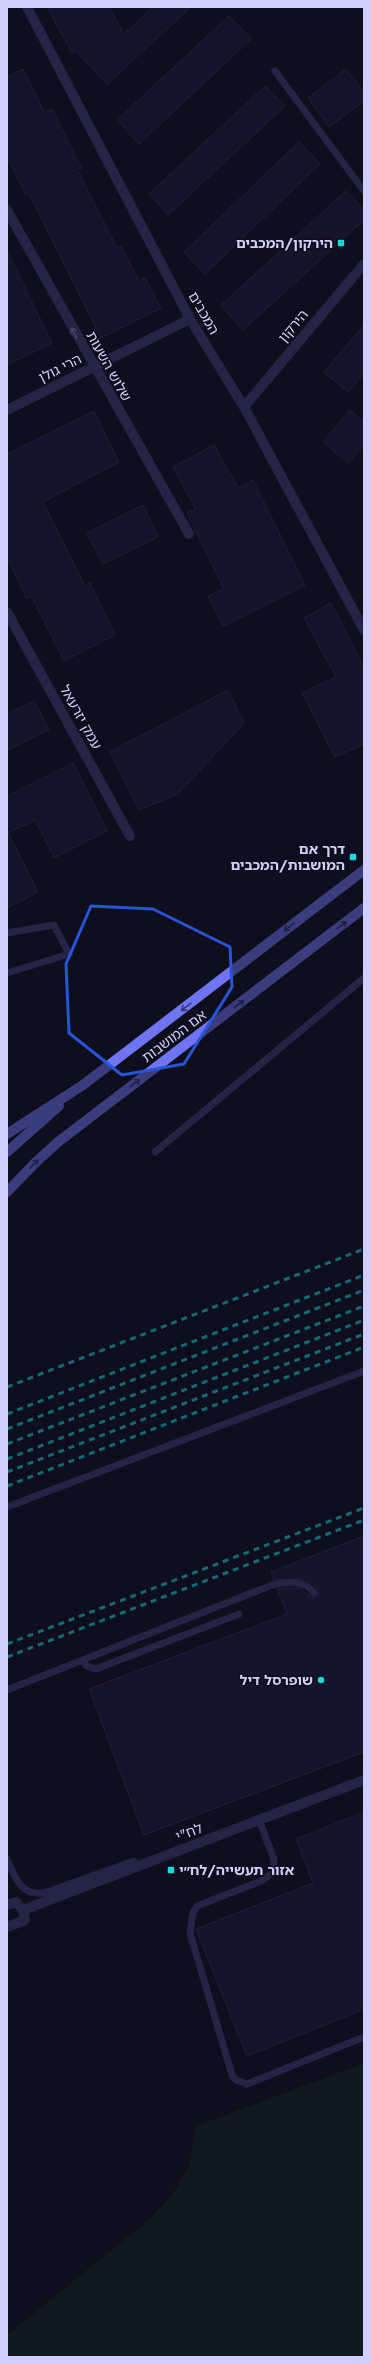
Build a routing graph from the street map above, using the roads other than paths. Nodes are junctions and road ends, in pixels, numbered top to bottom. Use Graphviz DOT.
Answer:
graph roads {
  1 [pos="27,7"];
  2 [pos="275,71"];
  3 [pos="364,191"];
  4 [pos="7,210"];
  5 [pos="364,264"];
  6 [pos="190,319"];
  7 [pos="93,367"];
  8 [pos="244,407"];
  9 [pos="7,410"];
  10 [pos="189,534"];
  11 [pos="7,612"];
  12 [pos="364,630"];
  13 [pos="130,836"];
  14 [pos="364,870"];
  15 [pos="364,908"];
  16 [pos="7,933"];
  17 [pos="7,973"];
  18 [pos="364,978"];
  19 [pos="83,1085"];
  20 [pos="7,1134"];
  21 [pos="7,1152"];
  22 [pos="155,1152"];
  23 [pos="7,1192"];
  24 [pos="364,1371"];
  25 [pos="7,1507"];
  26 [pos="314,1593"];
  27 [pos="239,1614"];
  28 [pos="83,1661"];
  29 [pos="7,1690"];
  30 [pos="364,1780"];
  31 [pos="259,1820"];
  32 [pos="7,1859"];
  33 [pos="137,1866"];
  34 [pos="7,1905"];
  35 [pos="23,1910"];
  36 [pos="7,1927"];
  37 [pos="364,2037"];
  1 -- 6 [label="street, המכבים"];
  2 -- 3 [label="lane"];
  7 -- 4 [label="street, שלוש השעות, one-way"];
  5 -- 8 [label="street, הירקון"];
  6 -- 7 [label="street, הרי גולן"];
  6 -- 8 [label="street, המכבים"];
  7 -- 9 [label="street, הרי גולן"];
  7 -- 10 [label="street, שלוש השעות"];
  8 -- 12 [label="street, המכבים"];
  11 -- 13 [label="street, עמק יזרעאל"];
  14 -- 19 [label="main road, אם המושבות, one-way"];
  23 -- 15 [label="main road, אם המושבות, one-way"];
  16 -- 17 [label="lane"];
  18 -- 22 [label="lane"];
  19 -- 20 [label="main road, אם המושבות"];
  19 -- 21 [label="main road"];
  24 -- 25 [label="lane"];
  26 -- 28 [label="lane"];
  27 -- 28 [label="lane"];
  28 -- 29 [label="lane"];
  30 -- 31 [label="street, לח\"י"];
  31 -- 33 [label="street, לח\"י"];
  31 -- 37 [label="lane"];
  32 -- 33 [label="lane"];
  33 -- 35 [label="street, לח\"י"];
  34 -- 35 [label="street"];
  35 -- 36 [label="street"];
}
